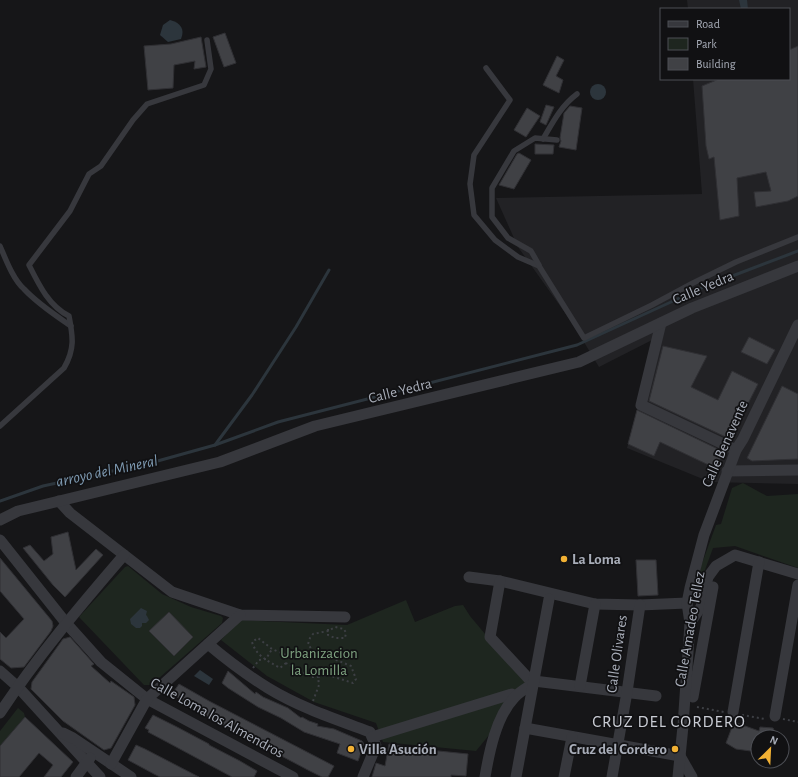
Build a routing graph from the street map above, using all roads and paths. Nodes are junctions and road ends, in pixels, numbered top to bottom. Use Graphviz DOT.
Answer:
graph roads {
  1 [pos="207,40"];
  2 [pos="486,68"];
  3 [pos="577,94"];
  4 [pos="543,139"];
  5 [pos="557,140"];
  6 [pos="798,237"];
  7 [pos="0,246"];
  8 [pos="539,266"];
  9 [pos="798,266"];
  10 [pos="661,323"];
  11 [pos="798,325"];
  12 [pos="71,326"];
  13 [pos="0,426"];
  14 [pos="736,450"];
  15 [pos="798,470"];
  16 [pos="727,471"];
  17 [pos="59,501"];
  18 [pos="0,520"];
  19 [pos="0,540"];
  20 [pos="124,555"];
  21 [pos="759,562"];
  22 [pos="716,566"];
  23 [pos="798,574"];
  24 [pos="469,577"];
  25 [pos="500,581"];
  26 [pos="798,585"];
  27 [pos="549,600"];
  28 [pos="688,603"];
  29 [pos="595,604"];
  30 [pos="640,605"];
  31 [pos="240,615"];
  32 [pos="325,617"];
  33 [pos="345,617"];
  34 [pos="66,623"];
  35 [pos="690,623"];
  36 [pos="328,631"];
  37 [pos="208,644"];
  38 [pos="272,649"];
  39 [pos="266,659"];
  40 [pos="286,664"];
  41 [pos="0,671"];
  42 [pos="249,675"];
  43 [pos="318,678"];
  44 [pos="534,682"];
  45 [pos="580,686"];
  46 [pos="18,687"];
  47 [pos="627,692"];
  48 [pos="512,694"];
  49 [pos="656,696"];
  50 [pos="693,697"];
  51 [pos="147,699"];
  52 [pos="310,710"];
  53 [pos="733,712"];
  54 [pos="0,713"];
  55 [pos="775,716"];
  56 [pos="525,728"];
  57 [pos="371,735"];
  58 [pos="572,737"];
  59 [pos="617,745"];
  60 [pos="680,756"];
  61 [pos="100,765"];
  62 [pos="76,777"];
  63 [pos="131,777"];
  64 [pos="293,777"];
  65 [pos="363,777"];
  66 [pos="485,777"];
  67 [pos="516,777"];
  68 [pos="564,777"];
  69 [pos="612,777"];
  70 [pos="678,777"];
  71 [pos="692,777"];
  1 -- 12 [label="lane"];
  2 -- 8 [label="lane"];
  3 -- 4 [label="lane"];
  4 -- 5 [label="lane"];
  4 -- 8 [label="lane"];
  6 -- 8 [label="lane"];
  7 -- 12 [label="lane"];
  9 -- 10 [label="street, Calle Yedra"];
  10 -- 14 [label="street"];
  10 -- 17 [label="street, Calle Yedra"];
  11 -- 14 [label="street, Calle Benavente"];
  12 -- 13 [label="lane"];
  14 -- 16 [label="street, Calle Benavente"];
  15 -- 16 [label="street"];
  16 -- 28 [label="street, Calle Benavente"];
  17 -- 18 [label="street, Calle Yedra"];
  17 -- 20 [label="street"];
  19 -- 34 [label="street, Calle Loma los Almendros"];
  20 -- 31 [label="street"];
  20 -- 34 [label="street"];
  21 -- 22 [label="street, Calle Amadeo Tellez"];
  21 -- 23 [label="street, Calle Amadeo Tellez"];
  21 -- 53 [label="street"];
  22 -- 35 [label="street, Calle Amadeo Tellez"];
  22 -- 50 [label="street, Calle Amadeo Tellez"];
  24 -- 25 [label="street"];
  25 -- 29 [label="street"];
  25 -- 44 [label="street"];
  26 -- 55 [label="street"];
  27 -- 44 [label="street"];
  28 -- 30 [label="street"];
  28 -- 35 [label="street, Calle Benavente"];
  29 -- 30 [label="street"];
  29 -- 45 [label="street"];
  30 -- 47 [label="street, Calle Olivares"];
  31 -- 32 [label="street"];
  31 -- 37 [label="street"];
  32 -- 33 [label="street"];
  32 -- 36 [label="path"];
  34 -- 46 [label="street"];
  34 -- 51 [label="street, Calle Loma los Almendros"];
  35 -- 60 [label="street, Calle Benavente"];
  36 -- 36 [label="path"];
  36 -- 43 [label="path"];
  37 -- 42 [label="street"];
  37 -- 51 [label="street"];
  38 -- 39 [label="path"];
  38 -- 39 [label="path"];
  38 -- 40 [label="path"];
  39 -- 40 [label="path"];
  39 -- 42 [label="path"];
  40 -- 43 [label="path"];
  41 -- 46 [label="street"];
  42 -- 52 [label="street"];
  43 -- 52 [label="path"];
  44 -- 45 [label="street"];
  44 -- 56 [label="street"];
  44 -- 66 [label="street"];
  45 -- 47 [label="street"];
  46 -- 54 [label="street"];
  46 -- 61 [label="street"];
  47 -- 49 [label="street"];
  47 -- 59 [label="street, Calle Olivares"];
  48 -- 57 [label="street"];
  51 -- 61 [label="street"];
  51 -- 64 [label="street, Calle Loma los Almendros"];
  52 -- 57 [label="street"];
  56 -- 58 [label="street"];
  56 -- 67 [label="street"];
  57 -- 65 [label="street"];
  58 -- 59 [label="street"];
  58 -- 68 [label="street"];
  59 -- 60 [label="street"];
  59 -- 69 [label="street, Calle Olivares"];
  60 -- 70 [label="street, Calle Benavente"];
  60 -- 71 [label="street"];
  61 -- 62 [label="street"];
  61 -- 63 [label="street"];
}
